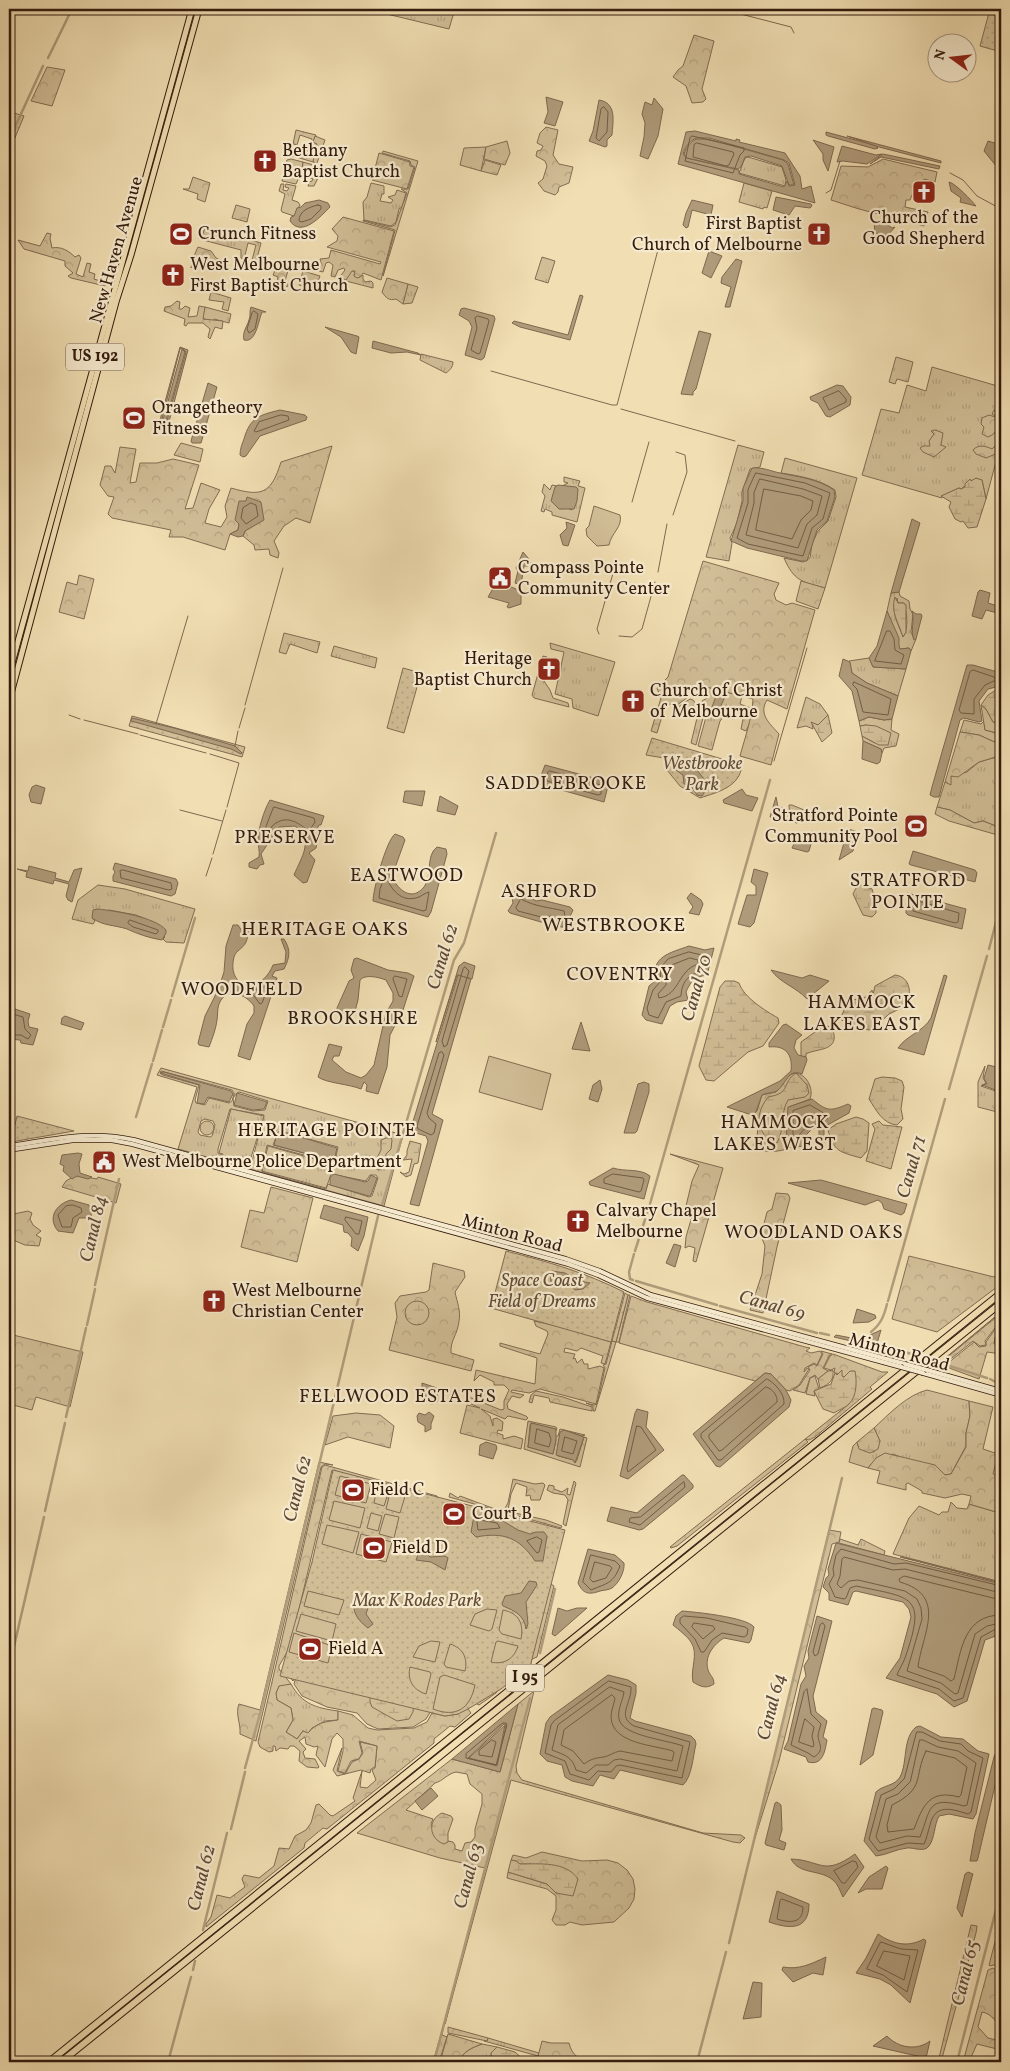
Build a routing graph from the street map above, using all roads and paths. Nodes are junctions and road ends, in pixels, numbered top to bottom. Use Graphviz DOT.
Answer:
graph roads {
  1 [pos="192,9"];
  2 [pos="198,9"];
  3 [pos="189,20"];
  4 [pos="192,31"];
  5 [pos="182,45"];
  6 [pos="185,58"];
  7 [pos="160,126"];
  8 [pos="163,137"];
  9 [pos="150,165"];
  10 [pos="153,175"];
  11 [pos="144,195"];
  12 [pos="119,273"];
  13 [pos="122,284"];
  14 [pos="114,290"];
  15 [pos="116,302"];
  16 [pos="61,479"];
  17 [pos="66,486"];
  18 [pos="64,494"];
  19 [pos="51,517"];
  20 [pos="55,527"];
  21 [pos="20,646"];
  22 [pos="9,674"];
  23 [pos="9,697"];
  24 [pos="62,1139"];
  25 [pos="9,1148"];
  26 [pos="566,1258"];
  27 [pos="574,1261"];
  28 [pos="568,1264"];
  29 [pos="1001,1293"];
  30 [pos="1001,1303"];
  31 [pos="903,1366"];
  32 [pos="925,1372"];
  33 [pos="1001,1391"];
  34 [pos="1001,1395"];
  35 [pos="49,2062"];
  36 [pos="61,2062"];
  1 -- 3 [label="main road, New Haven Avenue / US 192"];
  2 -- 4 [label="main road, New Haven Avenue / US 192"];
  3 -- 4 [label="main road"];
  3 -- 5 [label="main road, New Haven Avenue / US 192"];
  4 -- 6 [label="main road, New Haven Avenue / US 192"];
  5 -- 6 [label="main road"];
  5 -- 7 [label="main road, New Haven Avenue / US 192"];
  6 -- 8 [label="main road, New Haven Avenue / US 192"];
  7 -- 8 [label="main road"];
  7 -- 9 [label="main road, New Haven Avenue / US 192"];
  8 -- 10 [label="main road, New Haven Avenue / US 192"];
  9 -- 10 [label="main road"];
  9 -- 11 [label="main road, New Haven Avenue / US 192"];
  10 -- 11 [label="main road, New Haven Avenue / US 192"];
  11 -- 12 [label="main road, New Haven Avenue / US 192"];
  11 -- 13 [label="main road, New Haven Avenue / US 192"];
  12 -- 13 [label="main road"];
  12 -- 14 [label="main road, New Haven Avenue / US 192"];
  13 -- 15 [label="main road, New Haven Avenue / US 192"];
  14 -- 15 [label="main road"];
  14 -- 16 [label="main road, New Haven Avenue / US 192"];
  15 -- 17 [label="main road, New Haven Avenue / US 192"];
  16 -- 17 [label="main road"];
  16 -- 18 [label="main road"];
  16 -- 19 [label="main road, New Haven Avenue / US 192"];
  17 -- 18 [label="main road, New Haven Avenue / US 192"];
  18 -- 20 [label="main road, New Haven Avenue / US 192"];
  19 -- 20 [label="main road"];
  19 -- 21 [label="main road, New Haven Avenue / US 192"];
  20 -- 21 [label="main road, New Haven Avenue / US 192"];
  21 -- 22 [label="main road, New Haven Avenue / US 192"];
  21 -- 23 [label="main road, New Haven Avenue / US 192"];
  24 -- 25 [label="main road, Minton Road"];
  24 -- 26 [label="main road, Minton Road"];
  24 -- 28 [label="main road, Minton Road"];
  26 -- 27 [label="main road, Minton Road"];
  26 -- 28 [label="main road"];
  27 -- 28 [label="main road"];
  27 -- 31 [label="main road, Minton Road"];
  28 -- 31 [label="main road, Minton Road"];
  29 -- 35 [label="highway, I 95"];
  30 -- 36 [label="highway, I 95"];
  31 -- 32 [label="main road, Minton Road, bridge"];
  32 -- 33 [label="main road, Minton Road"];
  32 -- 34 [label="main road, Minton Road"];
}
